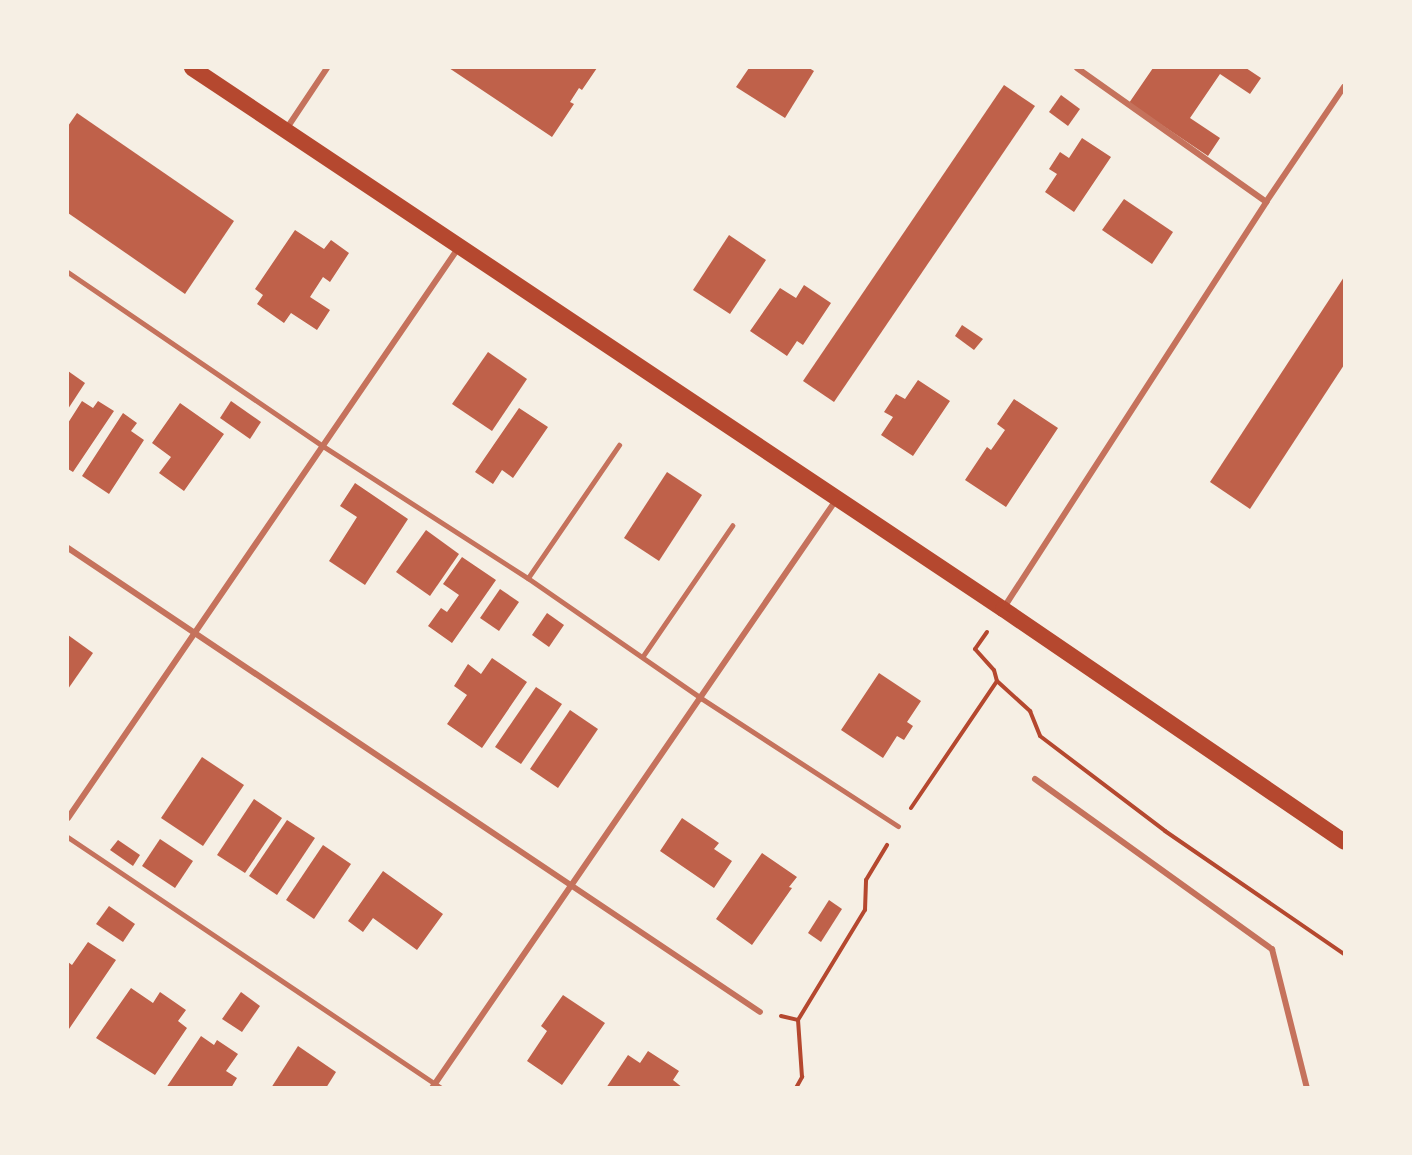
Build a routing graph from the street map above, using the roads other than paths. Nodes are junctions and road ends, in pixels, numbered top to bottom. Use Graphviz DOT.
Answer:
graph roads {
  1 [pos="192,68"];
  2 [pos="327,68"];
  3 [pos="1079,68"];
  4 [pos="1343,92"];
  5 [pos="285,131"];
  6 [pos="1266,202"];
  7 [pos="459,247"];
  8 [pos="68,272"];
  9 [pos="619,445"];
  10 [pos="323,446"];
  11 [pos="837,499"];
  12 [pos="732,526"];
  13 [pos="68,548"];
  14 [pos="528,578"];
  15 [pos="1003,609"];
  16 [pos="195,633"];
  17 [pos="643,656"];
  18 [pos="701,698"];
  19 [pos="1035,779"];
  20 [pos="68,818"];
  21 [pos="898,826"];
  22 [pos="68,837"];
  23 [pos="1344,842"];
  24 [pos="571,884"];
  25 [pos="760,1012"];
  26 [pos="433,1085"];
  27 [pos="442,1088"];
  28 [pos="1307,1088"];
  1 -- 5 [label="highway"];
  2 -- 5 [label="street"];
  3 -- 6 [label="street"];
  4 -- 6 [label="street"];
  5 -- 7 [label="highway"];
  6 -- 15 [label="street"];
  7 -- 10 [label="street"];
  7 -- 11 [label="highway"];
  8 -- 10 [label="lane"];
  9 -- 14 [label="lane"];
  10 -- 14 [label="lane"];
  10 -- 16 [label="street"];
  11 -- 15 [label="highway"];
  11 -- 18 [label="street"];
  12 -- 17 [label="lane"];
  13 -- 16 [label="street"];
  14 -- 17 [label="lane"];
  15 -- 23 [label="highway"];
  16 -- 20 [label="street"];
  16 -- 24 [label="street"];
  17 -- 18 [label="lane"];
  18 -- 21 [label="lane"];
  18 -- 24 [label="street"];
  19 -- 28 [label="street"];
  22 -- 26 [label="lane"];
  24 -- 25 [label="street"];
  24 -- 26 [label="street"];
  26 -- 27 [label="lane"];
}
